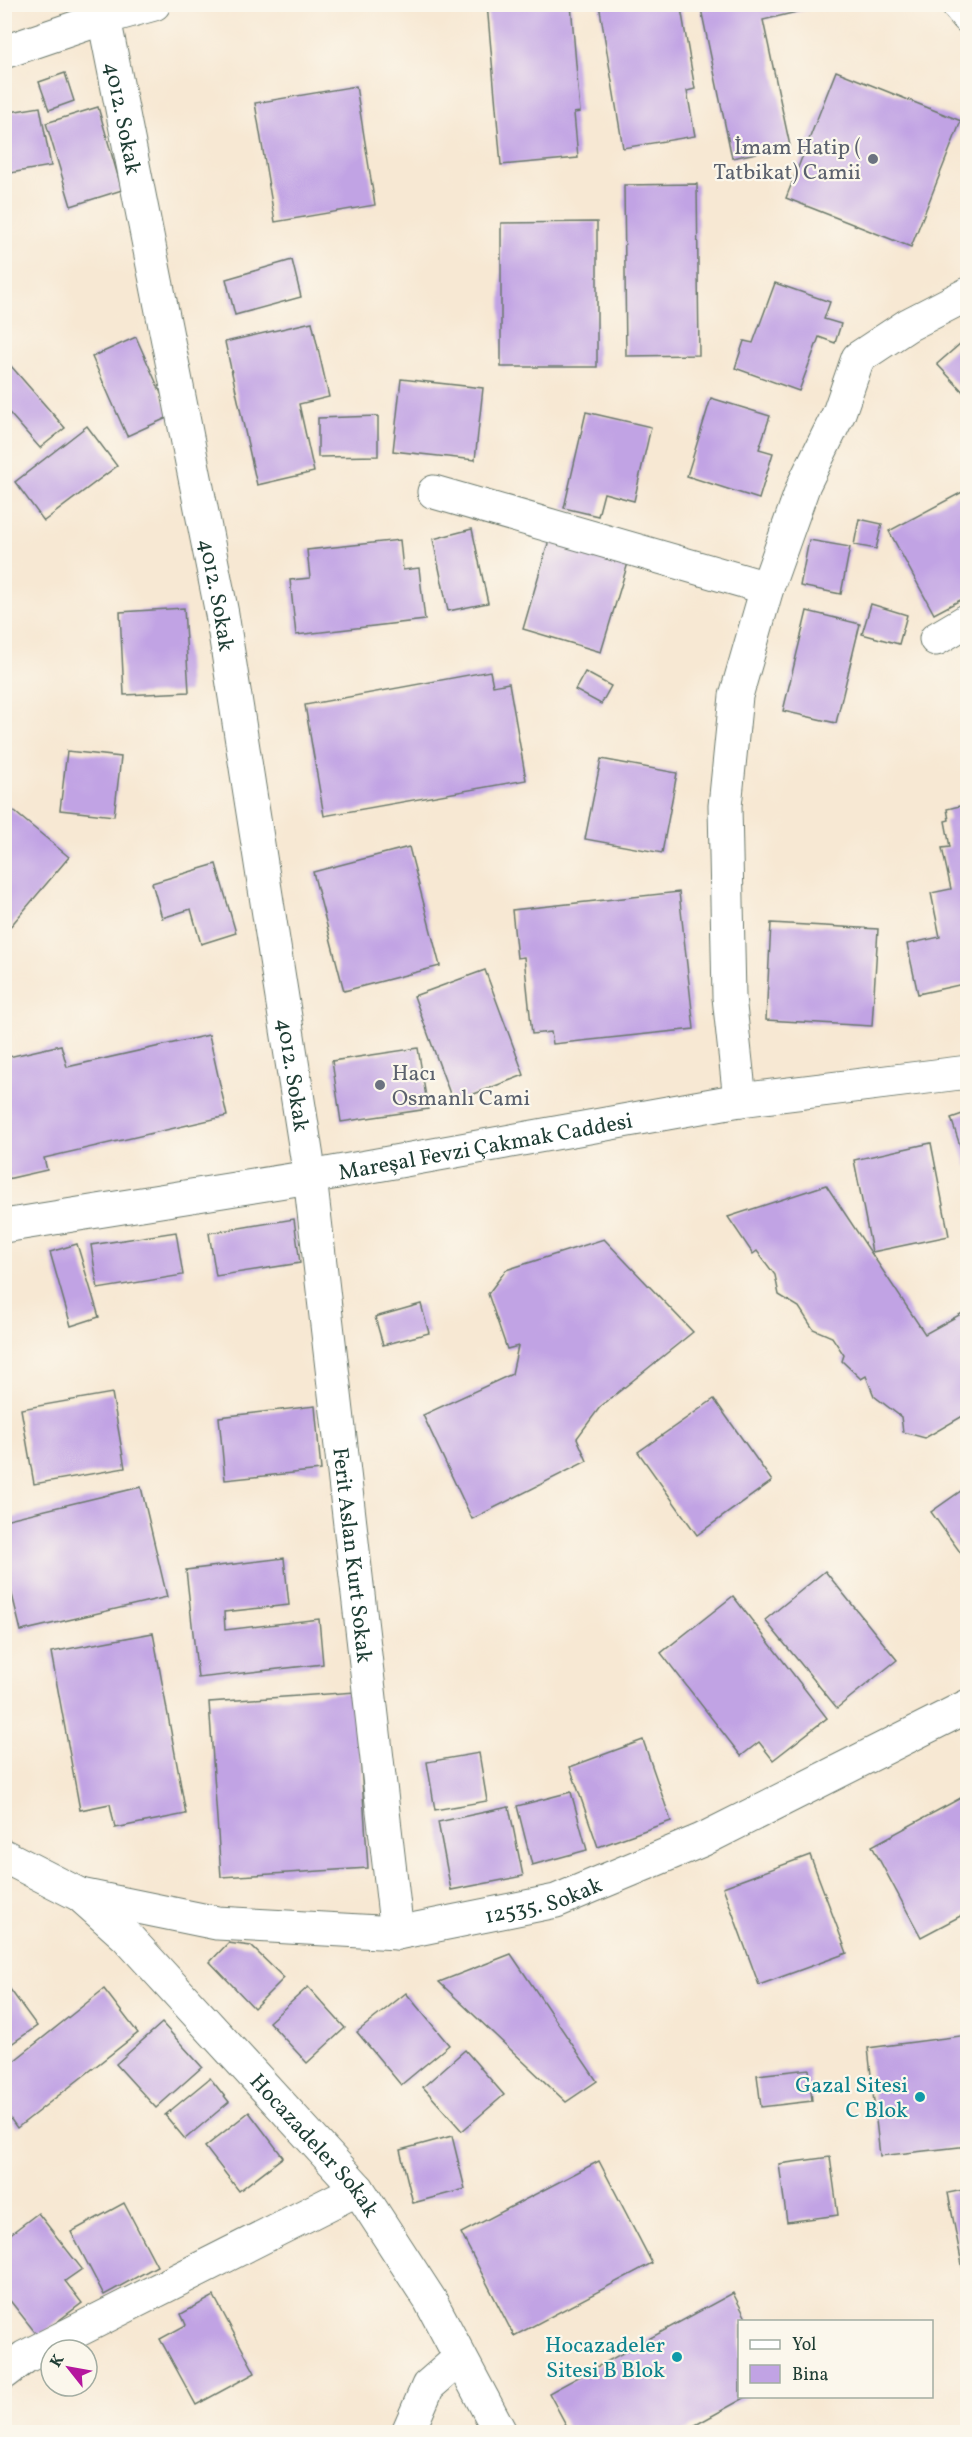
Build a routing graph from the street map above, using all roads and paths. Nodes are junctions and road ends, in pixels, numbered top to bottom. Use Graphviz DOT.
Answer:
graph roads {
  1 [pos="154,4"];
  2 [pos="957,4"];
  3 [pos="968,17"];
  4 [pos="104,18"];
  5 [pos="4,52"];
  6 [pos="968,294"];
  7 [pos="434,492"];
  8 [pos="767,588"];
  9 [pos="968,620"];
  10 [pos="936,639"];
  11 [pos="968,1072"];
  12 [pos="740,1100"];
  13 [pos="309,1177"];
  14 [pos="4,1226"];
  15 [pos="968,1706"];
  16 [pos="4,1856"];
  17 [pos="80,1895"];
  18 [pos="397,1933"];
  19 [pos="358,2189"];
  20 [pos="460,2358"];
  21 [pos="4,2373"];
  22 [pos="408,2433"];
  23 [pos="500,2433"];
  1 -- 4 [label="street"];
  2 -- 3 [label="street"];
  4 -- 5 [label="street"];
  4 -- 13 [label="street, 4012. Sokak"];
  6 -- 8 [label="street"];
  7 -- 8 [label="street"];
  8 -- 12 [label="street"];
  9 -- 10 [label="street"];
  11 -- 12 [label="street, Mareşal Fevzi Çakmak Caddesi"];
  12 -- 13 [label="street, Mareşal Fevzi Çakmak Caddesi"];
  13 -- 14 [label="street, Mareşal Fevzi Çakmak Caddesi"];
  13 -- 18 [label="street, Ferit Aslan Kurt Sokak"];
  15 -- 18 [label="street, 12535. Sokak"];
  16 -- 17 [label="street"];
  17 -- 18 [label="street, 12535. Sokak"];
  17 -- 19 [label="street, Hocazadeler Sokak"];
  19 -- 20 [label="street, Hocazadeler Sokak"];
  19 -- 21 [label="street"];
  20 -- 22 [label="street"];
  20 -- 23 [label="street, Hocazadeler Sokak"];
}
